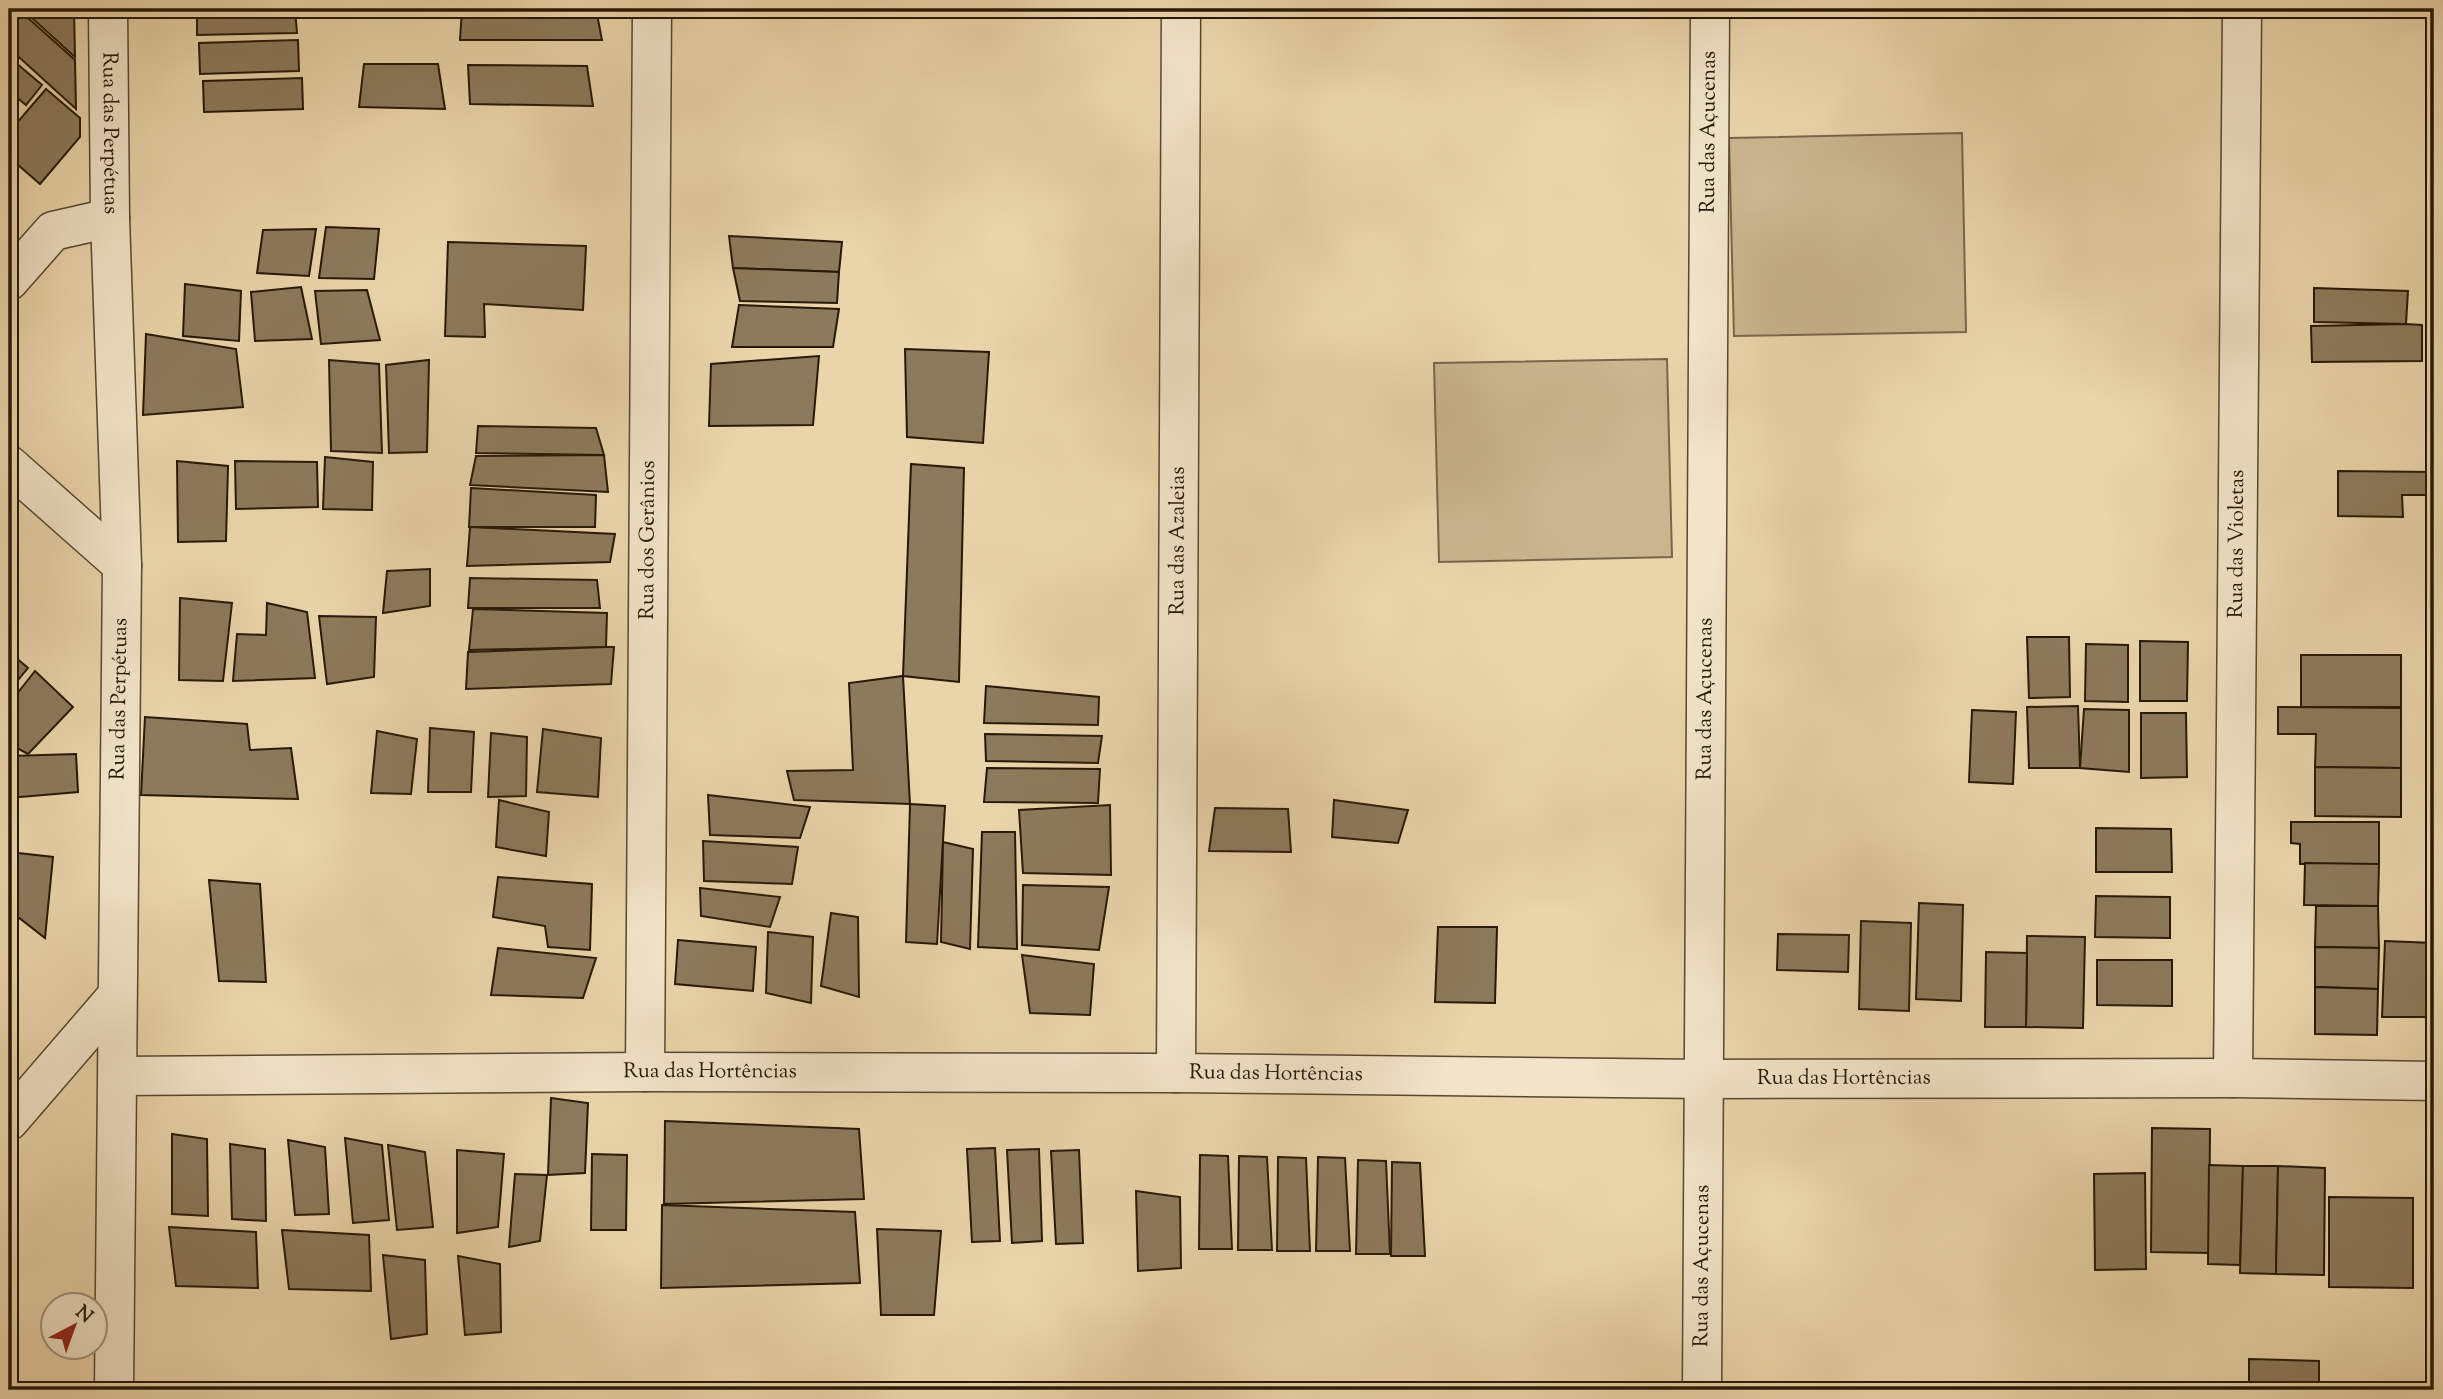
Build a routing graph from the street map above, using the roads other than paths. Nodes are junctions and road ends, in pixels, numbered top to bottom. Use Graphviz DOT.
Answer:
graph roads {
  1 [pos="108,9"];
  2 [pos="652,9"];
  3 [pos="1181,9"];
  4 [pos="1710,9"];
  5 [pos="2242,9"];
  6 [pos="110,218"];
  7 [pos="9,281"];
  8 [pos="9,465"];
  9 [pos="122,565"];
  10 [pos="116,997"];
  11 [pos="645,1072"];
  12 [pos="1176,1073"];
  13 [pos="118,1076"];
  14 [pos="1704,1079"];
  15 [pos="2233,1079"];
  16 [pos="2434,1081"];
  17 [pos="9,1121"];
  18 [pos="114,1390"];
  19 [pos="1702,1390"];
  1 -- 6 [label="street, Rua das Perpétuas"];
  2 -- 11 [label="street, Rua dos Gerânios"];
  3 -- 12 [label="street, Rua das Azaleias"];
  4 -- 14 [label="street, Rua das Açucenas"];
  5 -- 15 [label="street, Rua das Violetas"];
  6 -- 7 [label="street"];
  6 -- 9 [label="street, Rua das Perpétuas"];
  8 -- 9 [label="street"];
  9 -- 10 [label="street, Rua das Perpétuas"];
  10 -- 13 [label="street, Rua das Perpétuas"];
  10 -- 17 [label="street"];
  11 -- 12 [label="street, Rua das Hortências"];
  11 -- 13 [label="street, Rua das Hortências"];
  12 -- 14 [label="street, Rua das Hortências"];
  13 -- 18 [label="street, Rua das Perpétuas"];
  14 -- 15 [label="street, Rua das Hortências"];
  14 -- 19 [label="street, Rua das Açucenas"];
  15 -- 16 [label="street, Rua das Hortências"];
}
